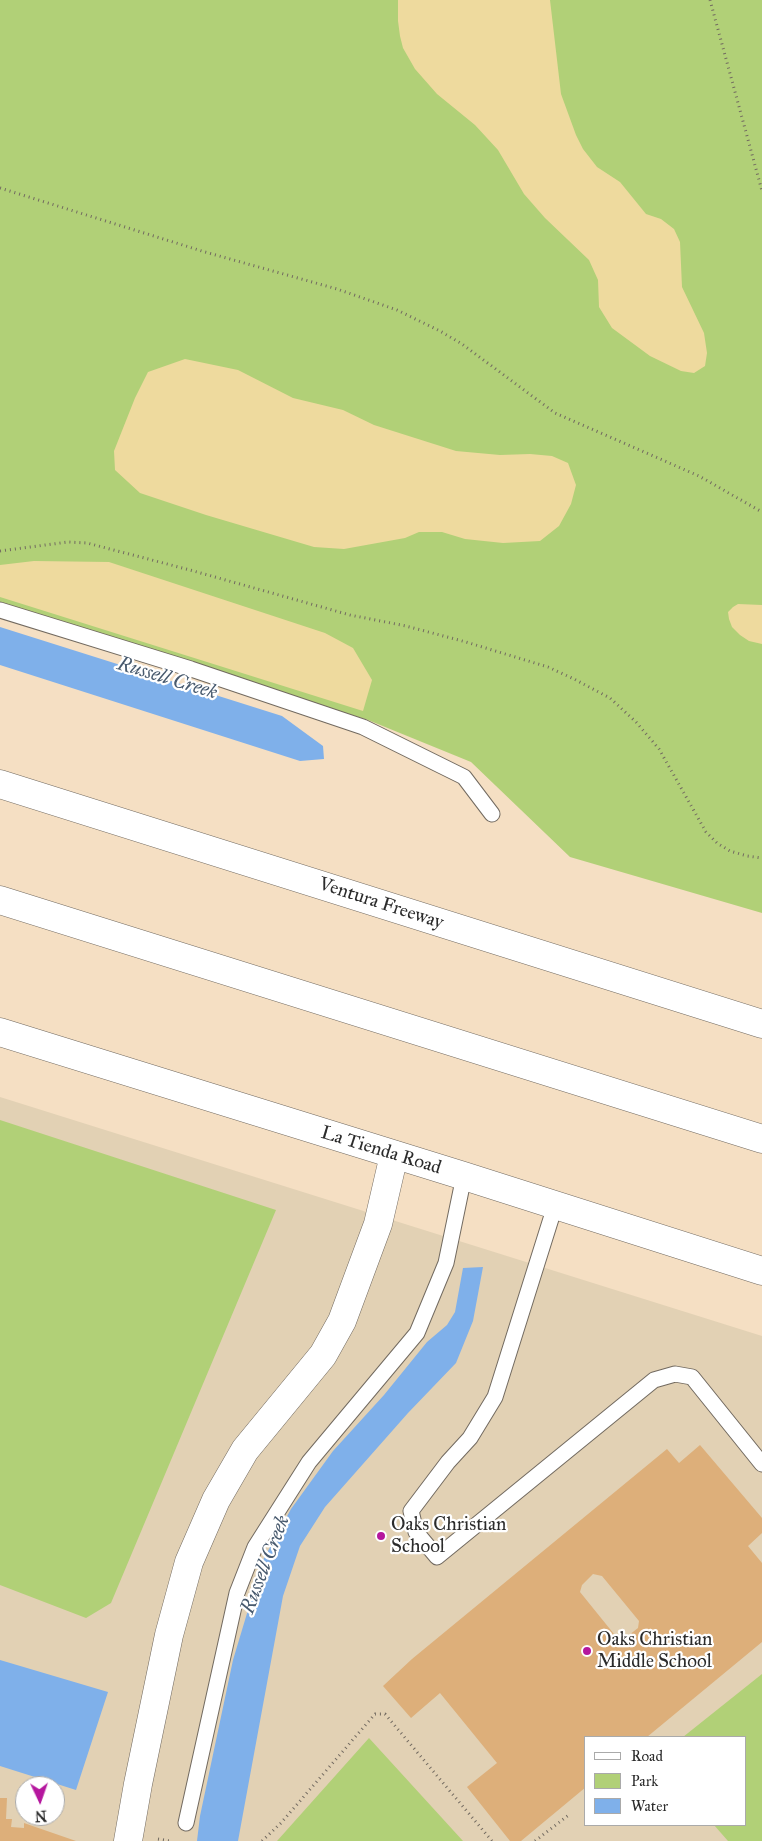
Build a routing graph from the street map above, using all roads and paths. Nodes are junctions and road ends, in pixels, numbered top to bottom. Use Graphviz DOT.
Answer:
graph roads {
  1 [pos="710,0"];
  2 [pos="0,188"];
  3 [pos="762,191"];
  4 [pos="762,512"];
  5 [pos="0,551"];
  6 [pos="0,610"];
  7 [pos="0,784"];
  8 [pos="492,814"];
  9 [pos="762,858"];
  10 [pos="0,900"];
  11 [pos="762,1024"];
  12 [pos="0,1032"];
  13 [pos="762,1139"];
  14 [pos="394,1155"];
  15 [pos="464,1176"];
  16 [pos="555,1206"];
  17 [pos="762,1271"];
  18 [pos="762,1464"];
  19 [pos="570,1814"];
  20 [pos="186,1822"];
  21 [pos="128,1841"];
  22 [pos="262,1841"];
  23 [pos="492,1841"];
  24 [pos="535,1841"];
  1 -- 3 [label="path"];
  2 -- 4 [label="path"];
  5 -- 9 [label="path"];
  6 -- 8 [label="lane"];
  7 -- 11 [label="main road, Ventura Freeway"];
  10 -- 13 [label="main road"];
  12 -- 14 [label="main road, La Tienda Road"];
  14 -- 15 [label="main road, La Tienda Road"];
  14 -- 21 [label="main road"];
  15 -- 16 [label="main road, La Tienda Road"];
  15 -- 20 [label="lane"];
  16 -- 17 [label="main road, La Tienda Road"];
  16 -- 18 [label="lane"];
  19 -- 24 [label="path"];
  22 -- 23 [label="path"];
}
